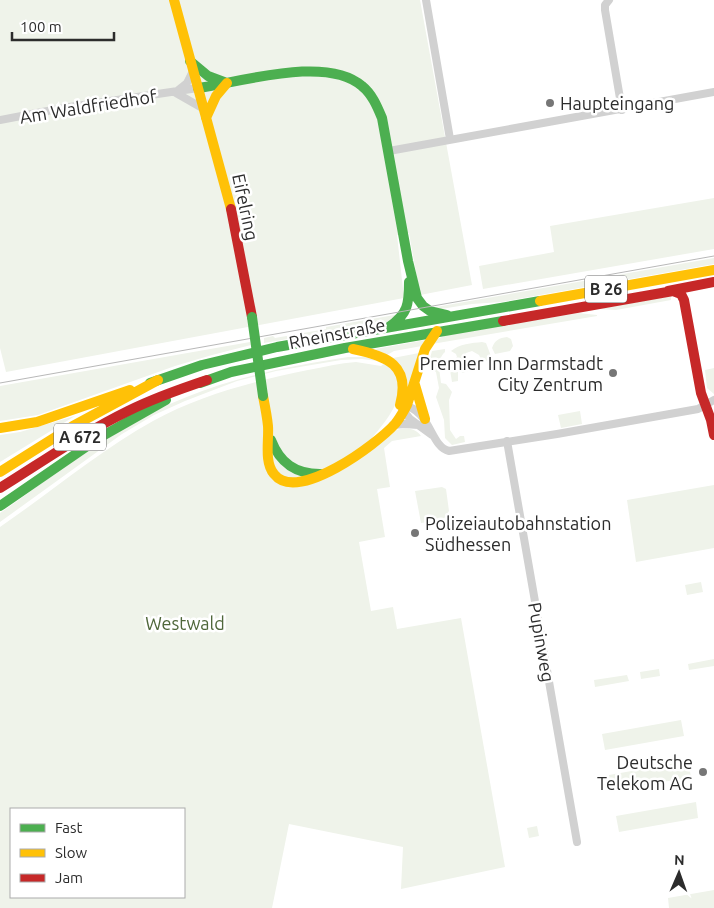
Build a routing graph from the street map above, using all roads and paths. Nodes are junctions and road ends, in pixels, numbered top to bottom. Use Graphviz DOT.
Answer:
graph roads {
  1 [pos="174,0"];
  2 [pos="426,0"];
  3 [pos="609,0"];
  4 [pos="192,66"];
  5 [pos="227,83"];
  6 [pos="198,88"];
  7 [pos="714,92"];
  8 [pos="176,93"];
  9 [pos="622,110"];
  10 [pos="205,114"];
  11 [pos="0,120"];
  12 [pos="450,140"];
  13 [pos="389,151"];
  14 [pos="408,261"];
  15 [pos="714,270"];
  16 [pos="714,282"];
  17 [pos="668,291"];
  18 [pos="453,316"];
  19 [pos="387,328"];
  20 [pos="437,331"];
  21 [pos="344,348"];
  22 [pos="158,380"];
  23 [pos="206,380"];
  24 [pos="415,386"];
  25 [pos="710,402"];
  26 [pos="403,407"];
  27 [pos="422,422"];
  28 [pos="393,425"];
  29 [pos="268,426"];
  30 [pos="0,428"];
  31 [pos="714,434"];
  32 [pos="507,441"];
  33 [pos="371,444"];
  34 [pos="0,472"];
  35 [pos="328,472"];
  36 [pos="0,488"];
  37 [pos="0,506"];
  38 [pos="577,842"];
  1 -- 4 [label="main road, Eifelring"];
  2 -- 12 [label="street"];
  3 -- 9 [label="street"];
  4 -- 5 [label="main road"];
  4 -- 6 [label="main road, Eifelring"];
  4 -- 8 [label="street, Am Waldfriedhof"];
  5 -- 6 [label="main road"];
  5 -- 10 [label="main road"];
  5 -- 13 [label="main road"];
  6 -- 8 [label="street, Am Waldfriedhof"];
  6 -- 10 [label="main road, Eifelring"];
  7 -- 9 [label="street"];
  8 -- 10 [label="street, Am Waldfriedhof"];
  8 -- 11 [label="street, Am Waldfriedhof"];
  9 -- 12 [label="street"];
  10 -- 29 [label="main road, Eifelring, bridge"];
  12 -- 13 [label="street"];
  13 -- 14 [label="main road"];
  14 -- 18 [label="main road"];
  14 -- 19 [label="main road"];
  15 -- 18 [label="main road, Rheinstraße / B 26"];
  16 -- 17 [label="main road, Rheinstraße / B 26"];
  17 -- 20 [label="main road, Rheinstraße / B 26"];
  17 -- 25 [label="main road"];
  18 -- 19 [label="main road, Rheinstraße / B 26"];
  19 -- 22 [label="main road, Rheinstraße / B 26"];
  20 -- 21 [label="main road, Rheinstraße / B 26"];
  20 -- 24 [label="main road"];
  21 -- 23 [label="main road, Rheinstraße / B 26"];
  21 -- 26 [label="main road"];
  22 -- 30 [label="main road, Rheinstraße / B 26"];
  22 -- 34 [label="main road, A 672"];
  23 -- 36 [label="main road, A 672"];
  23 -- 37 [label="main road, Rheinstraße / B 26"];
  24 -- 26 [label="main road"];
  24 -- 27 [label="main road"];
  25 -- 31 [label="main road"];
  25 -- 32 [label="street"];
  26 -- 27 [label="street"];
  26 -- 28 [label="main road, Eifelring"];
  26 -- 33 [label="main road, Eifelring"];
  27 -- 28 [label="street"];
  27 -- 32 [label="street"];
  28 -- 33 [label="main road, Eifelring"];
  29 -- 35 [label="main road, Eifelring"];
  29 -- 35 [label="main road, Eifelring"];
  32 -- 38 [label="street, Pupinweg"];
  33 -- 35 [label="main road, Eifelring"];
}
